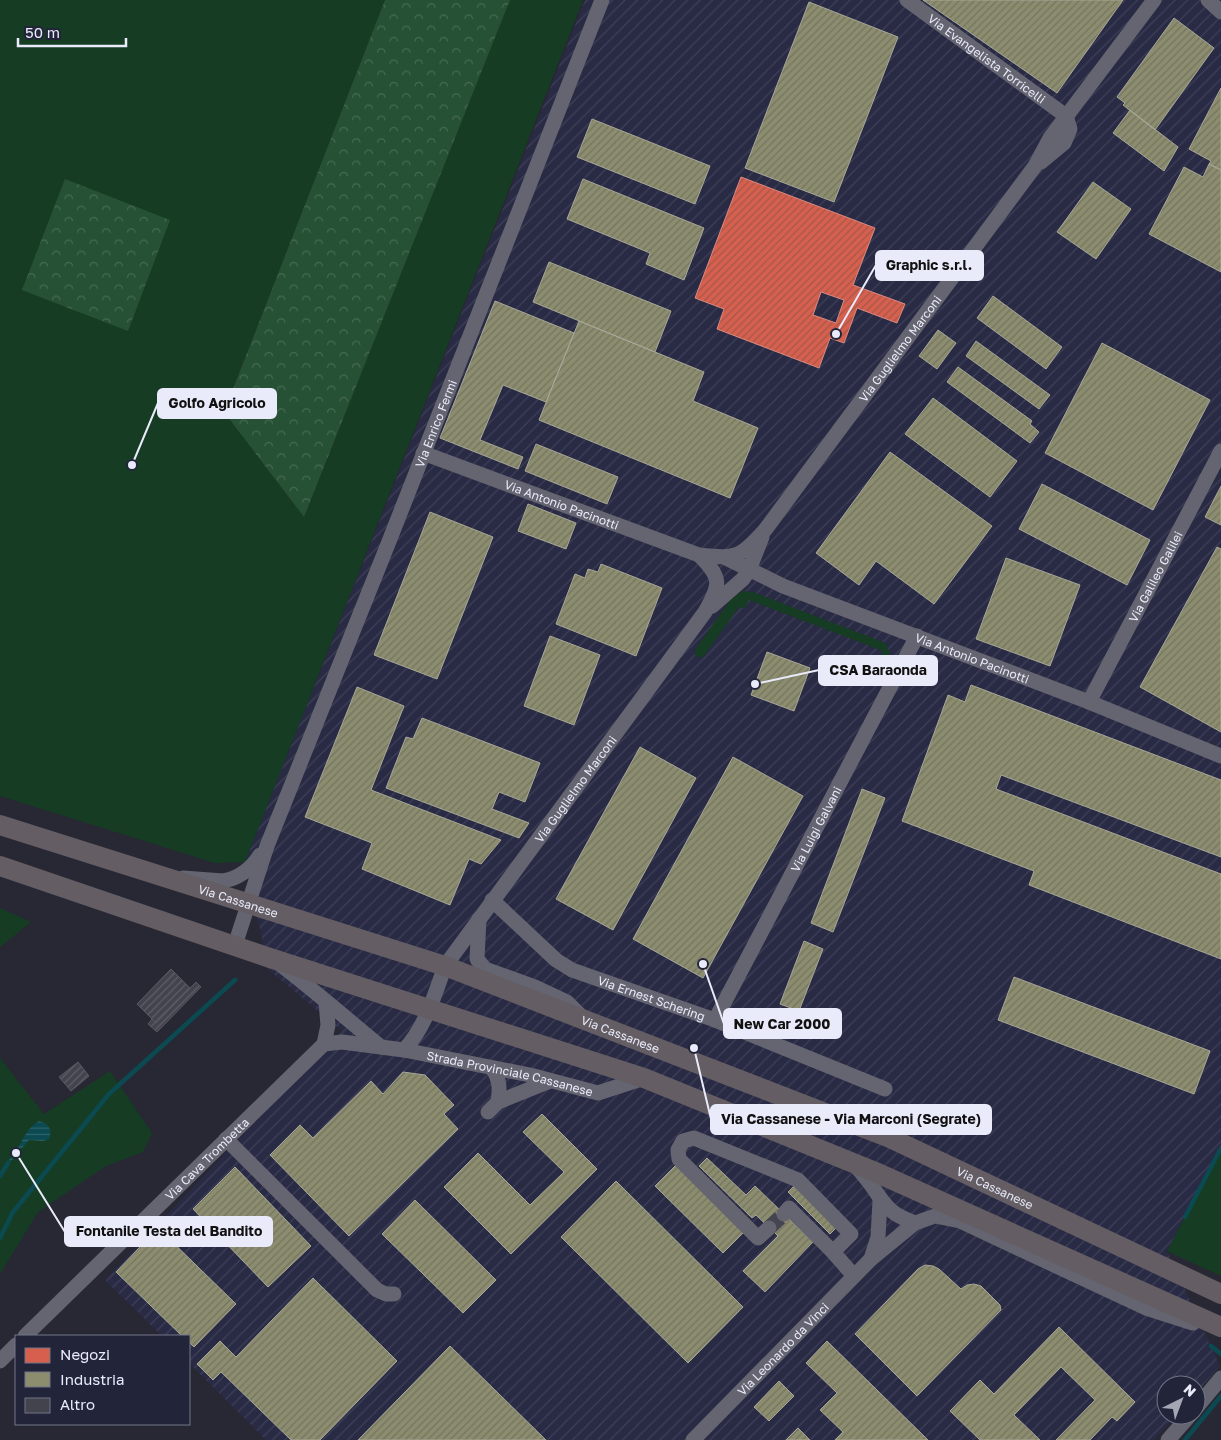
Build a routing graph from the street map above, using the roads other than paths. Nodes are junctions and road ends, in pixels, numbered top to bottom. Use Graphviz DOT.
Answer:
graph roads {
  1 [pos="602,0"];
  2 [pos="906,0"];
  3 [pos="1154,0"];
  4 [pos="1208,0"];
  5 [pos="1221,12"];
  6 [pos="1066,116"];
  7 [pos="1221,451"];
  8 [pos="423,453"];
  9 [pos="765,530"];
  10 [pos="699,555"];
  11 [pos="726,558"];
  12 [pos="749,570"];
  13 [pos="705,612"];
  14 [pos="917,636"];
  15 [pos="1089,702"];
  16 [pos="1221,756"];
  17 [pos="0,825"];
  18 [pos="267,846"];
  19 [pos="0,866"];
  20 [pos="167,878"];
  21 [pos="492,900"];
  22 [pos="248,904"];
  23 [pos="479,918"];
  24 [pos="235,946"];
  25 [pos="270,958"];
  26 [pos="445,966"];
  27 [pos="326,1002"];
  28 [pos="429,1010"];
  29 [pos="585,1020"];
  30 [pos="715,1020"];
  31 [pos="324,1044"];
  32 [pos="382,1048"];
  33 [pos="404,1050"];
  34 [pos="492,1068"];
  35 [pos="644,1078"];
  36 [pos="550,1080"];
  37 [pos="885,1089"];
  38 [pos="226,1139"];
  39 [pos="854,1163"];
  40 [pos="880,1200"];
  41 [pos="784,1214"];
  42 [pos="915,1223"];
  43 [pos="769,1228"];
  44 [pos="833,1252"];
  45 [pos="871,1259"];
  46 [pos="854,1276"];
  47 [pos="394,1294"];
  48 [pos="1221,1294"];
  49 [pos="1221,1328"];
  50 [pos="26,1335"];
  51 [pos="15,1346"];
  52 [pos="0,1361"];
  53 [pos="1221,1378"];
  54 [pos="1206,1396"];
  55 [pos="1181,1425"];
  56 [pos="693,1440"];
  57 [pos="1168,1440"];
  1 -- 8 [label="street, Via Enrico Fermi"];
  2 -- 6 [label="street, Via Evangelista Torricelli"];
  3 -- 6 [label="street, Via Guglielmo Marconi"];
  4 -- 5 [label="street"];
  6 -- 9 [label="street, Via Guglielmo Marconi"];
  7 -- 15 [label="street, Via Galileo Galilei"];
  8 -- 10 [label="street, Via Antonio Pacinotti"];
  8 -- 18 [label="street, Via Enrico Fermi"];
  9 -- 11 [label="street, Via Guglielmo Marconi"];
  9 -- 12 [label="street, Via Guglielmo Marconi"];
  10 -- 11 [label="street"];
  10 -- 13 [label="street, Via Guglielmo Marconi"];
  11 -- 12 [label="street, Via Antonio Pacinotti"];
  12 -- 13 [label="street, Via Guglielmo Marconi"];
  12 -- 14 [label="street, Via Antonio Pacinotti"];
  13 -- 21 [label="street, Via Guglielmo Marconi"];
  14 -- 15 [label="street, Via Antonio Pacinotti"];
  14 -- 30 [label="street, Via Luigi Galvani"];
  15 -- 16 [label="street, Via Antonio Pacinotti"];
  17 -- 20 [label="main road, Via Cassanese"];
  18 -- 20 [label="street, Via Enrico Fermi"];
  18 -- 22 [label="street, Via Enrico Fermi"];
  19 -- 24 [label="main road"];
  20 -- 22 [label="main road, Via Cassanese"];
  21 -- 23 [label="street, Via Guglielmo Marconi"];
  21 -- 30 [label="street, Via Ernest Schering"];
  22 -- 24 [label="street, Via Enrico Fermi"];
  22 -- 26 [label="main road, Via Cassanese"];
  23 -- 26 [label="street, Via Guglielmo Marconi"];
  23 -- 29 [label="street"];
  24 -- 25 [label="main road"];
  25 -- 27 [label="street"];
  25 -- 28 [label="main road"];
  26 -- 28 [label="street, Strada Provinciale Cassanese"];
  26 -- 29 [label="main road, Via Cassanese"];
  27 -- 31 [label="street"];
  27 -- 32 [label="street"];
  28 -- 33 [label="street, Strada Provinciale Cassanese"];
  28 -- 35 [label="main road"];
  29 -- 48 [label="main road, Via Cassanese"];
  30 -- 37 [label="street, Via Ernest Schering"];
  31 -- 32 [label="street"];
  31 -- 38 [label="street, Via Cava Trombetta"];
  32 -- 33 [label="street, Strada Provinciale Cassanese"];
  33 -- 34 [label="street, Strada Provinciale Cassanese"];
  34 -- 36 [label="street, Strada Provinciale Cassanese"];
  34 -- 36 [label="street"];
  35 -- 36 [label="street, Strada Provinciale Cassanese"];
  35 -- 39 [label="main road"];
  38 -- 47 [label="street"];
  38 -- 50 [label="street, Via Cava Trombetta"];
  39 -- 40 [label="street"];
  39 -- 49 [label="main road"];
  40 -- 42 [label="street"];
  40 -- 45 [label="street"];
  41 -- 44 [label="street"];
  42 -- 45 [label="street, Via Leonardo da Vinci"];
  42 -- 49 [label="street"];
  43 -- 44 [label="street"];
  44 -- 46 [label="street"];
  45 -- 46 [label="street, Via Leonardo da Vinci"];
  46 -- 56 [label="street, Via Leonardo da Vinci"];
  51 -- 52 [label="street"];
  53 -- 54 [label="street"];
  55 -- 57 [label="street"];
}
